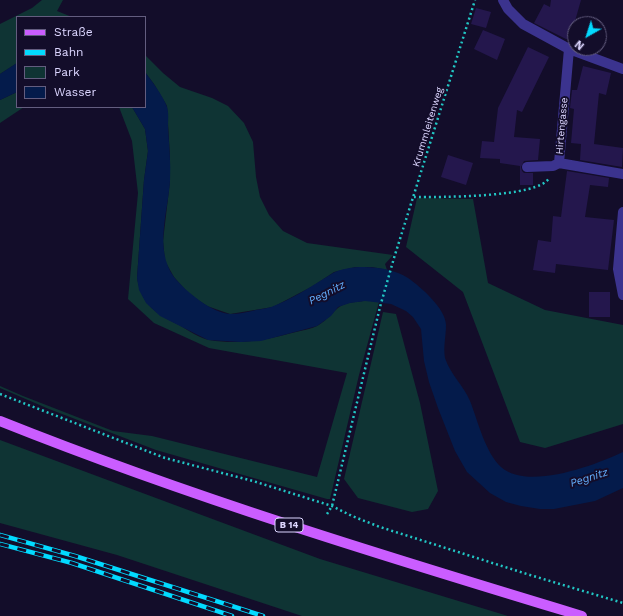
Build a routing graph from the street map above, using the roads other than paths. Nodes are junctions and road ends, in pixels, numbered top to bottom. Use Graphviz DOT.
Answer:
graph roads {
  1 [pos="503,0"];
  2 [pos="567,48"];
  3 [pos="568,56"];
  4 [pos="588,56"];
  5 [pos="623,69"];
  6 [pos="556,165"];
  7 [pos="527,167"];
  8 [pos="623,174"];
  9 [pos="623,212"];
  10 [pos="623,295"];
  11 [pos="0,421"];
  12 [pos="582,616"];
  1 -- 2 [label="street"];
  3 -- 6 [label="street, Hirtengasse"];
  4 -- 5 [label="street"];
  6 -- 7 [label="street"];
  6 -- 8 [label="street, Hirtengasse"];
  9 -- 10 [label="street"];
  11 -- 12 [label="main road, B 14"];
}
